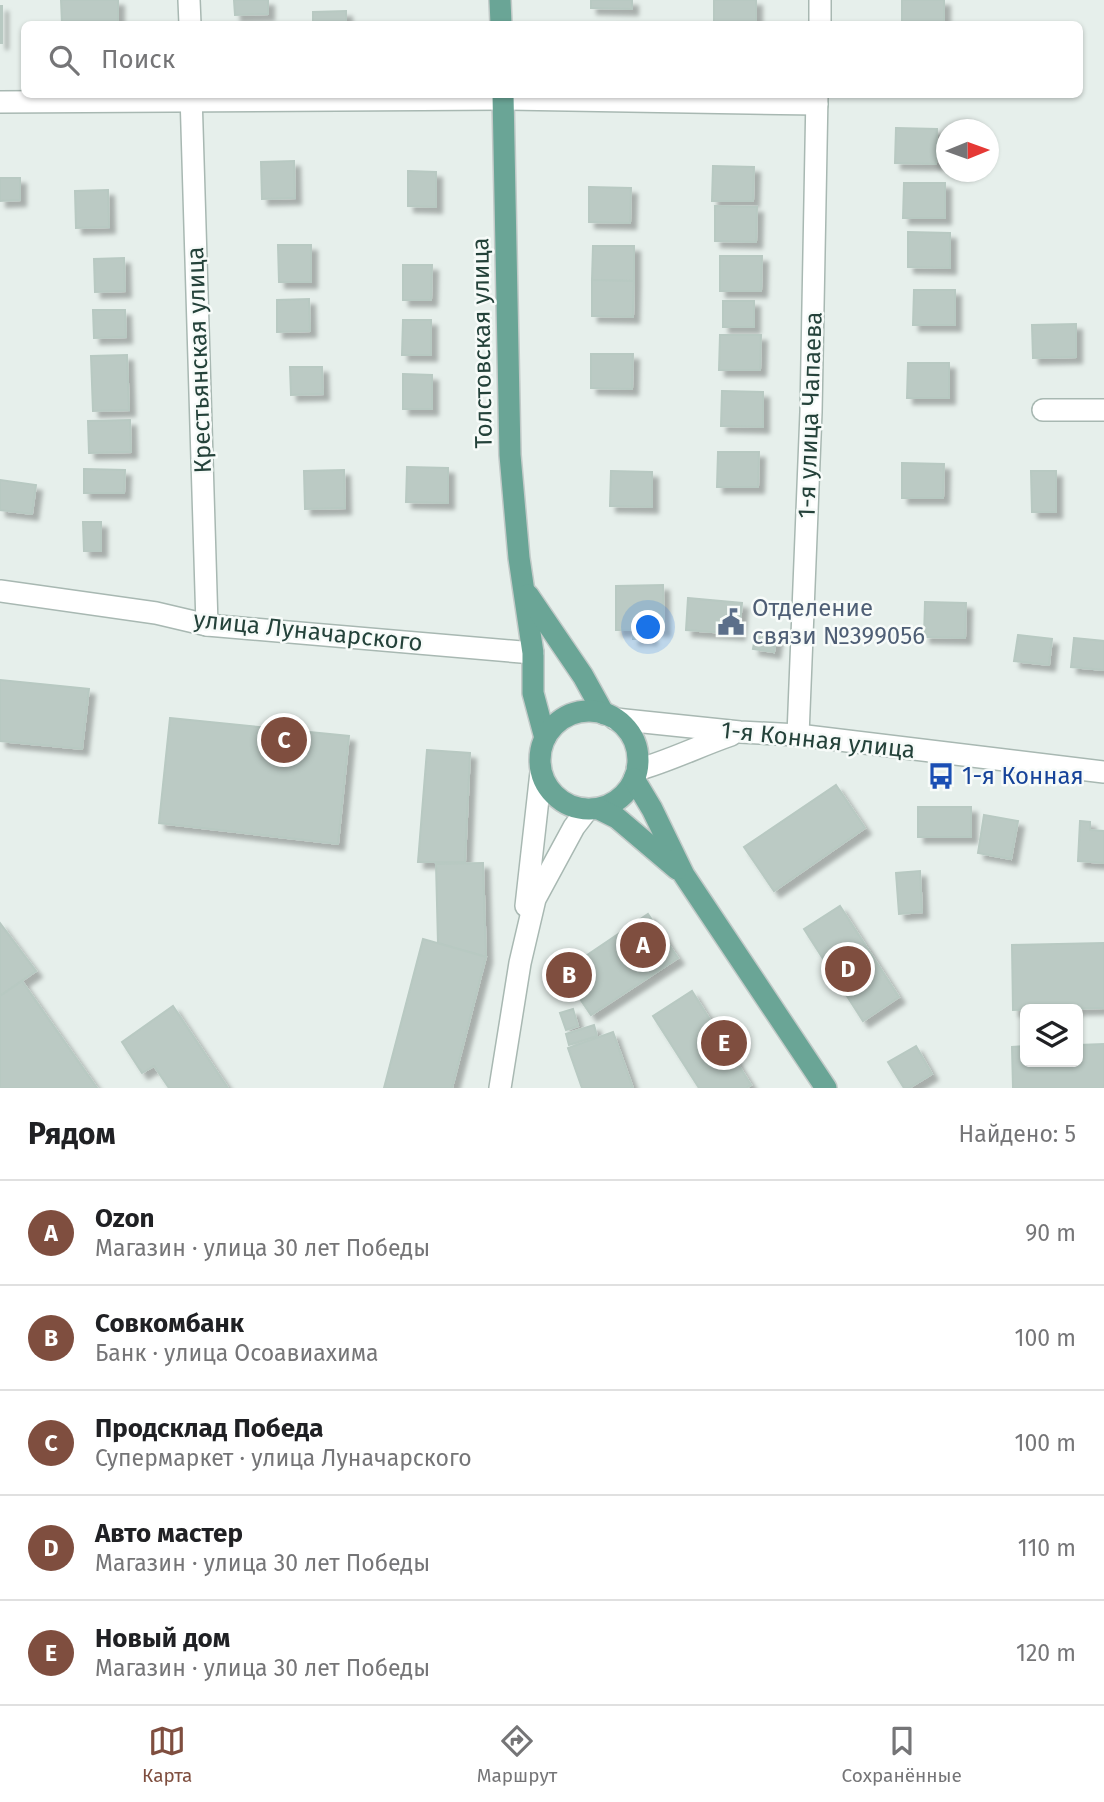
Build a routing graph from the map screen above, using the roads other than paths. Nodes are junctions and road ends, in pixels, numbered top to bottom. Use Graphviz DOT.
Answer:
graph roads {
  1 [pos="189,0"];
  2 [pos="500,0"];
  3 [pos="820,0"];
  4 [pos="190,21"];
  5 [pos="501,21"];
  6 [pos="820,21"];
  7 [pos="153,98"];
  8 [pos="191,98"];
  9 [pos="503,98"];
  10 [pos="660,98"];
  11 [pos="817,99"];
  12 [pos="0,102"];
  13 [pos="1043,410"];
  14 [pos="1104,410"];
  15 [pos="525,590"];
  16 [pos="0,591"];
  17 [pos="207,625"];
  18 [pos="533,653"];
  19 [pos="610,716"];
  20 [pos="740,732"];
  21 [pos="798,734"];
  22 [pos="545,738"];
  23 [pos="541,772"];
  24 [pos="1104,772"];
  25 [pos="636,775"];
  26 [pos="593,809"];
  27 [pos="684,875"];
  28 [pos="520,963"];
  29 [pos="500,1088"];
  30 [pos="827,1088"];
  1 -- 4 [label="street"];
  2 -- 5 [label="main road"];
  3 -- 6 [label="street"];
  7 -- 12 [label="street"];
  8 -- 17 [label="street, Крестьянская улица"];
  9 -- 15 [label="main road, Толстовская улица"];
  10 -- 11 [label="street"];
  11 -- 21 [label="street, 1-я улица Чапаева"];
  13 -- 14 [label="street"];
  15 -- 18 [label="main road, Толстовская улица"];
  15 -- 19 [label="main road"];
  16 -- 17 [label="street, улица Луначарского"];
  17 -- 18 [label="street, улица Луначарского"];
  18 -- 22 [label="main road, Толстовская улица"];
  19 -- 20 [label="street, 1-я Конная улица"];
  19 -- 22 [label="main road"];
  19 -- 25 [label="main road"];
  20 -- 21 [label="street, 1-я Конная улица"];
  20 -- 25 [label="street"];
  21 -- 24 [label="street, 1-я Конная улица"];
  22 -- 23 [label="main road"];
  23 -- 26 [label="main road"];
  23 -- 28 [label="street"];
  25 -- 26 [label="main road"];
  25 -- 27 [label="main road"];
  26 -- 27 [label="main road"];
  26 -- 28 [label="street"];
  27 -- 30 [label="main road"];
  28 -- 29 [label="street"];
}
